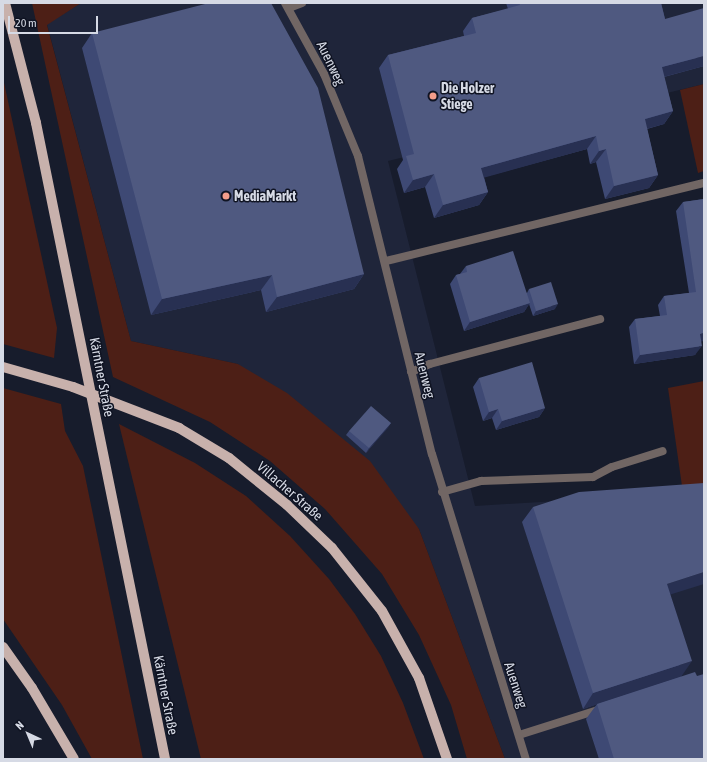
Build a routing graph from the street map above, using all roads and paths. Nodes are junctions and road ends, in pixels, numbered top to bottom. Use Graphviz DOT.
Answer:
graph roads {
  1 [pos="5,3"];
  2 [pos="302,3"];
  3 [pos="287,6"];
  4 [pos="704,183"];
  5 [pos="386,261"];
  6 [pos="600,319"];
  7 [pos="3,367"];
  8 [pos="411,372"];
  9 [pos="663,451"];
  10 [pos="442,492"];
  11 [pos="3,648"];
  12 [pos="614,704"];
  13 [pos="519,735"];
  14 [pos="74,759"];
  15 [pos="165,759"];
  16 [pos="447,759"];
  17 [pos="526,759"];
  1 -- 15 [label="main road, Kärntner Straße"];
  2 -- 3 [label="street"];
  3 -- 5 [label="street, Auenweg"];
  4 -- 5 [label="street"];
  5 -- 8 [label="street, Auenweg"];
  6 -- 8 [label="street"];
  7 -- 16 [label="main road, Villacher Straße, bridge"];
  8 -- 10 [label="street, Auenweg"];
  9 -- 10 [label="street"];
  10 -- 13 [label="street, Auenweg"];
  11 -- 14 [label="main road"];
  12 -- 13 [label="street"];
  13 -- 17 [label="street, Auenweg"];
}
